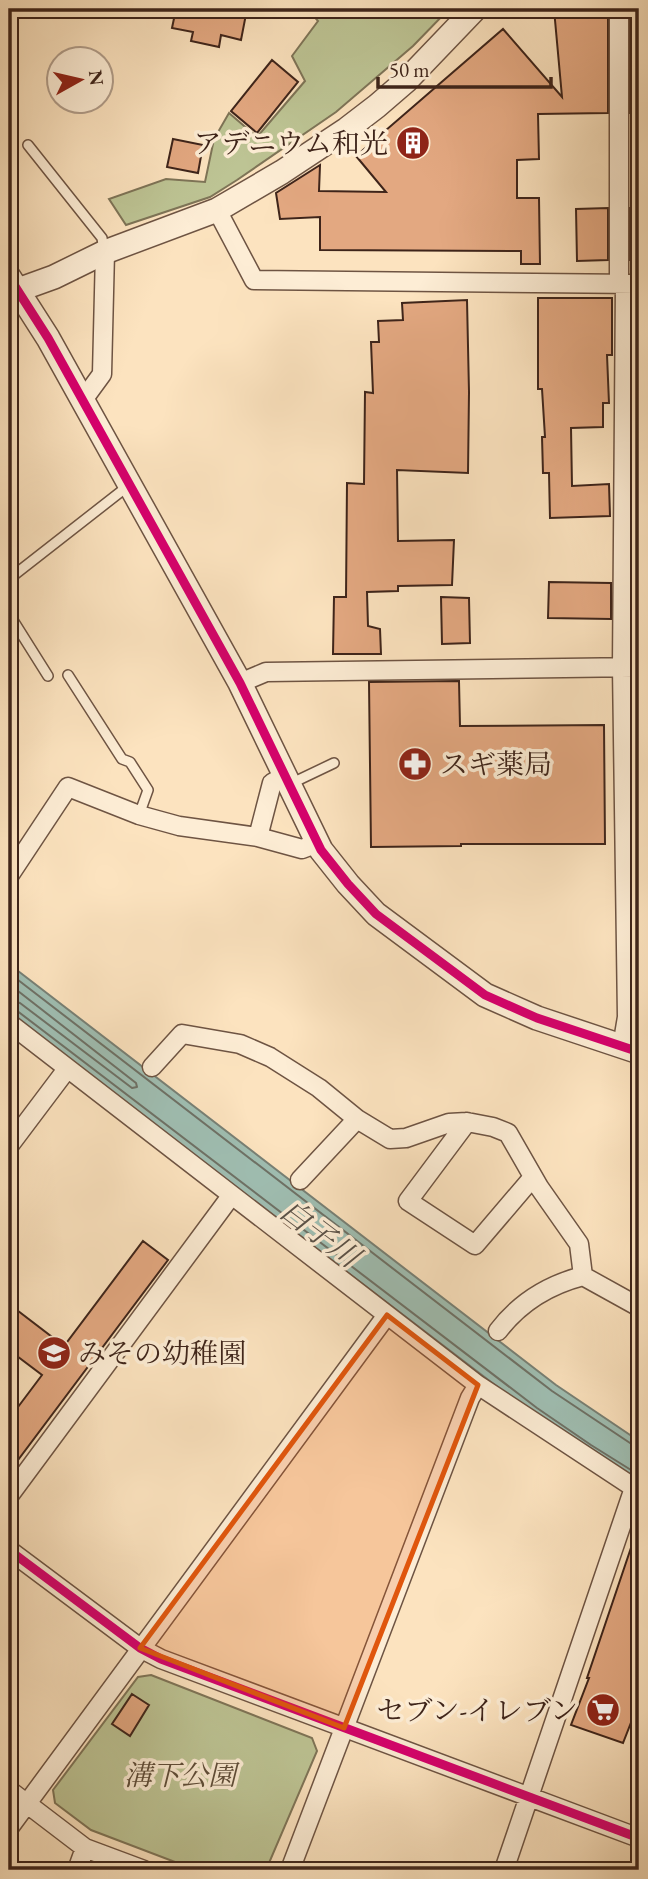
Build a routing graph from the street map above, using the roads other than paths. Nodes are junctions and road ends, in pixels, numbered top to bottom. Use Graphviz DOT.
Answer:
graph roads {
  1 [pos="475,9"];
  2 [pos="619,9"];
  3 [pos="28,145"];
  4 [pos="217,210"];
  5 [pos="105,252"];
  6 [pos="9,265"];
  7 [pos="628,284"];
  8 [pos="12,288"];
  9 [pos="83,400"];
  10 [pos="130,485"];
  11 [pos="9,579"];
  12 [pos="9,614"];
  13 [pos="631,667"];
  14 [pos="68,675"];
  15 [pos="48,676"];
  16 [pos="240,683"];
  17 [pos="334,763"];
  18 [pos="286,780"];
  19 [pos="139,815"];
  20 [pos="258,837"];
  21 [pos="318,843"];
  22 [pos="9,876"];
  23 [pos="9,1023"];
  24 [pos="631,1049"];
  25 [pos="152,1067"];
  26 [pos="67,1069"];
  27 [pos="357,1119"];
  28 [pos="467,1122"];
  29 [pos="9,1146"];
  30 [pos="533,1177"];
  31 [pos="300,1180"];
  32 [pos="231,1196"];
  33 [pos="583,1276"];
  34 [pos="639,1307"];
  35 [pos="387,1315"];
  36 [pos="498,1331"];
  37 [pos="478,1385"];
  38 [pos="637,1490"];
  39 [pos="9,1496"];
  40 [pos="9,1550"];
  41 [pos="140,1648"];
  42 [pos="344,1728"];
  43 [pos="9,1790"];
  44 [pos="528,1796"];
  45 [pos="27,1803"];
  46 [pos="9,1828"];
  47 [pos="639,1838"];
  48 [pos="85,1848"];
  49 [pos="77,1870"];
  50 [pos="144,1870"];
  51 [pos="289,1870"];
  52 [pos="503,1870"];
  1 -- 4 [label="street"];
  2 -- 7 [label="street"];
  3 -- 5 [label="lane"];
  4 -- 5 [label="street"];
  4 -- 7 [label="street"];
  5 -- 8 [label="street"];
  5 -- 9 [label="street"];
  6 -- 8 [label="street"];
  7 -- 13 [label="street"];
  8 -- 9 [label="street"];
  9 -- 10 [label="street"];
  10 -- 11 [label="lane"];
  10 -- 16 [label="street"];
  12 -- 15 [label="lane"];
  13 -- 16 [label="street"];
  13 -- 24 [label="street"];
  14 -- 19 [label="lane"];
  16 -- 18 [label="street"];
  17 -- 18 [label="lane"];
  18 -- 20 [label="street"];
  18 -- 21 [label="street"];
  19 -- 20 [label="street"];
  19 -- 22 [label="street"];
  20 -- 21 [label="street"];
  21 -- 24 [label="street"];
  23 -- 26 [label="street"];
  25 -- 27 [label="street"];
  26 -- 29 [label="street"];
  26 -- 32 [label="street"];
  27 -- 28 [label="street"];
  27 -- 31 [label="street"];
  28 -- 30 [label="street"];
  28 -- 30 [label="street"];
  30 -- 33 [label="street"];
  32 -- 35 [label="street"];
  32 -- 39 [label="street"];
  33 -- 34 [label="street"];
  33 -- 36 [label="street"];
  35 -- 37 [label="street"];
  35 -- 41 [label="street"];
  37 -- 38 [label="street"];
  37 -- 42 [label="street"];
  38 -- 44 [label="street"];
  40 -- 41 [label="street"];
  41 -- 42 [label="street"];
  41 -- 45 [label="street"];
  42 -- 44 [label="street"];
  42 -- 51 [label="street"];
  43 -- 45 [label="street"];
  44 -- 47 [label="street"];
  44 -- 52 [label="street"];
  45 -- 46 [label="street"];
  45 -- 48 [label="street"];
  48 -- 49 [label="street"];
  48 -- 50 [label="street"];
}
